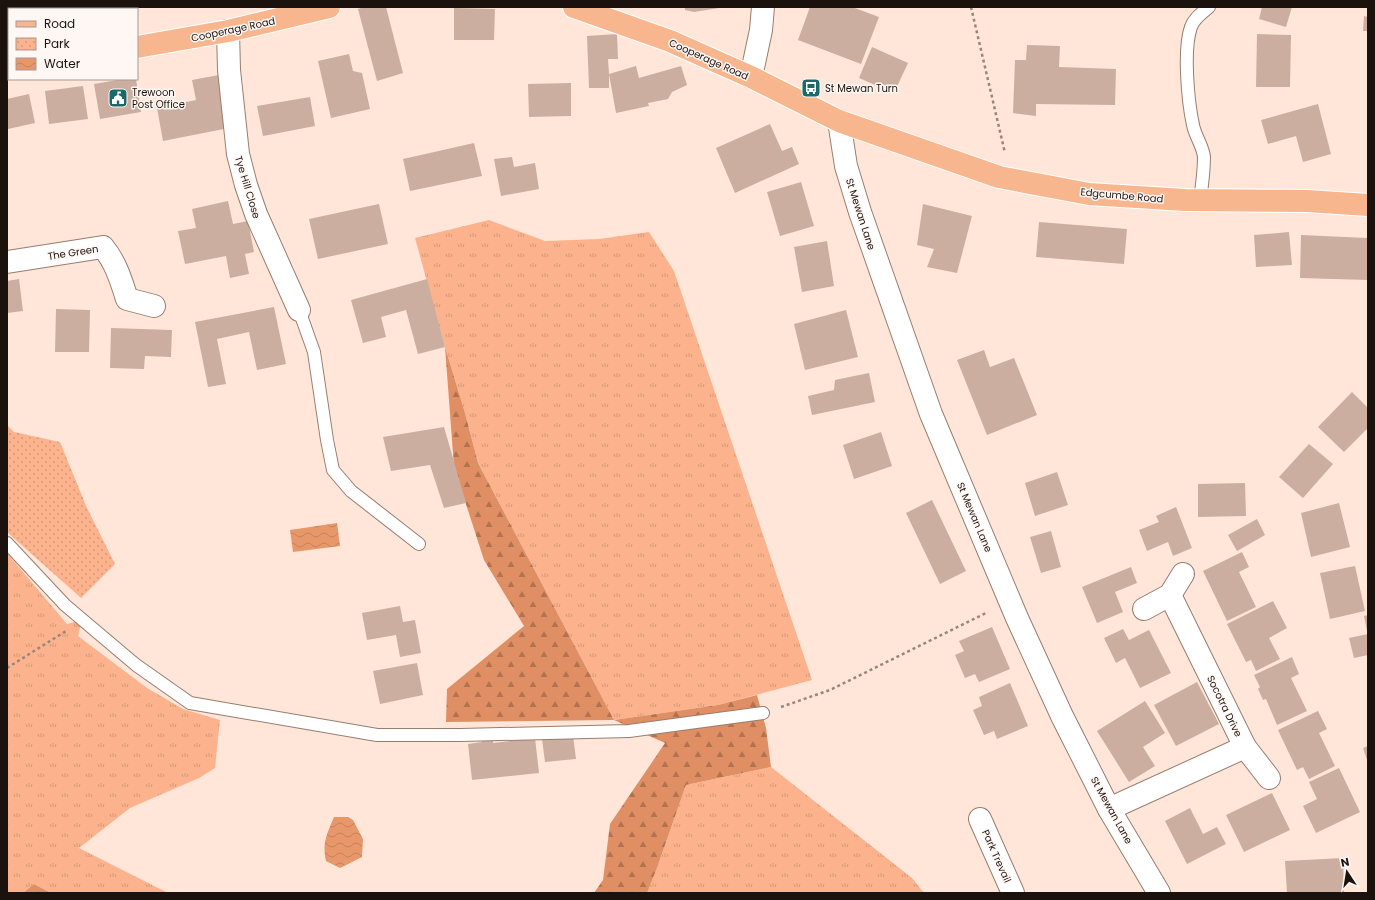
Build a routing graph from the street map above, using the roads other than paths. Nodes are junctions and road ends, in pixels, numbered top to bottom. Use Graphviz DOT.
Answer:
graph roads {
  1 [pos="329,7"];
  2 [pos="574,7"];
  3 [pos="763,7"];
  4 [pos="1209,7"];
  5 [pos="228,31"];
  6 [pos="138,47"];
  7 [pos="751,77"];
  8 [pos="839,121"];
  9 [pos="1200,200"];
  10 [pos="1368,205"];
  11 [pos="7,262"];
  12 [pos="154,306"];
  13 [pos="299,310"];
  14 [pos="7,543"];
  15 [pos="419,544"];
  16 [pos="1183,574"];
  17 [pos="1170,595"];
  18 [pos="1144,609"];
  19 [pos="763,713"];
  20 [pos="1245,747"];
  21 [pos="1269,778"];
  22 [pos="1109,809"];
  23 [pos="980,819"];
  24 [pos="1013,893"];
  25 [pos="1159,893"];
  1 -- 5 [label="main road, Cooperage Road"];
  2 -- 7 [label="main road, Cooperage Road"];
  3 -- 7 [label="street"];
  4 -- 9 [label="lane"];
  5 -- 6 [label="main road, Cooperage Road"];
  5 -- 13 [label="street, Tye Hill Close"];
  7 -- 8 [label="main road, Cooperage Road"];
  8 -- 9 [label="main road, Edgcumbe Road"];
  8 -- 22 [label="street, St Mewan Lane"];
  9 -- 10 [label="main road, Edgcumbe Road"];
  11 -- 12 [label="street, The Green"];
  13 -- 15 [label="lane"];
  14 -- 19 [label="lane"];
  16 -- 17 [label="street"];
  17 -- 18 [label="street"];
  17 -- 20 [label="street, Socotra Drive"];
  20 -- 21 [label="street"];
  20 -- 22 [label="street, Socotra Drive"];
  22 -- 25 [label="street, St Mewan Lane"];
  23 -- 24 [label="street, Park Trevail"];
}
